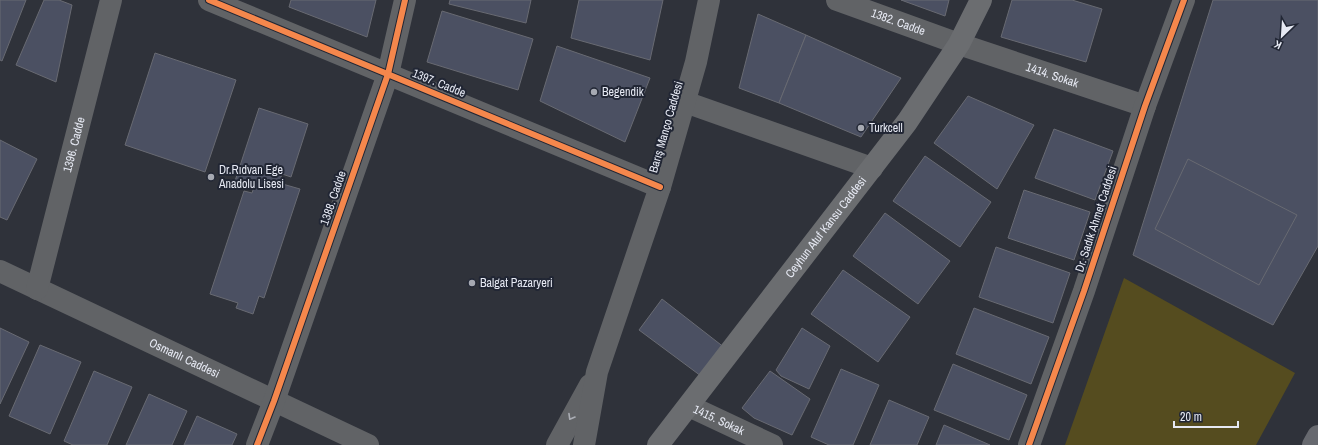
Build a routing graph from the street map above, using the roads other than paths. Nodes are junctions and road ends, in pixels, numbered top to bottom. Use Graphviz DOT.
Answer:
graph roads {
  1 [pos="111,0"];
  2 [pos="209,0"];
  3 [pos="405,0"];
  4 [pos="709,0"];
  5 [pos="837,0"];
  6 [pos="981,0"];
  7 [pos="1184,0"];
  8 [pos="959,44"];
  9 [pos="388,74"];
  10 [pos="685,102"];
  11 [pos="1145,106"];
  12 [pos="872,168"];
  13 [pos="660,187"];
  14 [pos="0,271"];
  15 [pos="37,289"];
  16 [pos="597,372"];
  17 [pos="274,401"];
  18 [pos="689,406"];
  19 [pos="1318,436"];
  20 [pos="257,445"];
  21 [pos="368,445"];
  22 [pos="557,445"];
  23 [pos="584,445"];
  24 [pos="658,445"];
  25 [pos="772,445"];
  26 [pos="1029,445"];
  27 [pos="1313,445"];
  1 -- 15 [label="street, 1396. Cadde"];
  2 -- 9 [label="street, 1397. Cadde"];
  3 -- 9 [label="street, 1388. Cadde"];
  4 -- 10 [label="street, Barış Manço Caddesi"];
  5 -- 8 [label="street, 1382. Cadde"];
  6 -- 8 [label="main road, Ceyhun Atuf Kansu Caddesi"];
  7 -- 11 [label="street, Dr. Sadık Ahmet Caddesi"];
  8 -- 11 [label="street, 1414. Sokak"];
  8 -- 12 [label="main road, Ceyhun Atuf Kansu Caddesi"];
  9 -- 13 [label="street, 1397. Cadde"];
  9 -- 17 [label="street, 1388. Cadde"];
  10 -- 12 [label="street"];
  10 -- 13 [label="street, Barış Manço Caddesi"];
  11 -- 26 [label="street, Dr. Sadık Ahmet Caddesi"];
  12 -- 18 [label="main road, Ceyhun Atuf Kansu Caddesi"];
  13 -- 16 [label="street, Barış Manço Caddesi"];
  14 -- 15 [label="street, Osmanlı Caddesi"];
  15 -- 17 [label="street, Osmanlı Caddesi"];
  16 -- 22 [label="street, Barış Manço Caddesi, one-way"];
  16 -- 23 [label="street, Barış Manço Caddesi"];
  17 -- 20 [label="street, 1388. Cadde"];
  17 -- 21 [label="street, Osmanlı Caddesi"];
  18 -- 24 [label="main road, Ceyhun Atuf Kansu Caddesi"];
  18 -- 25 [label="street, 1415. Sokak"];
  19 -- 27 [label="highway"];
}
